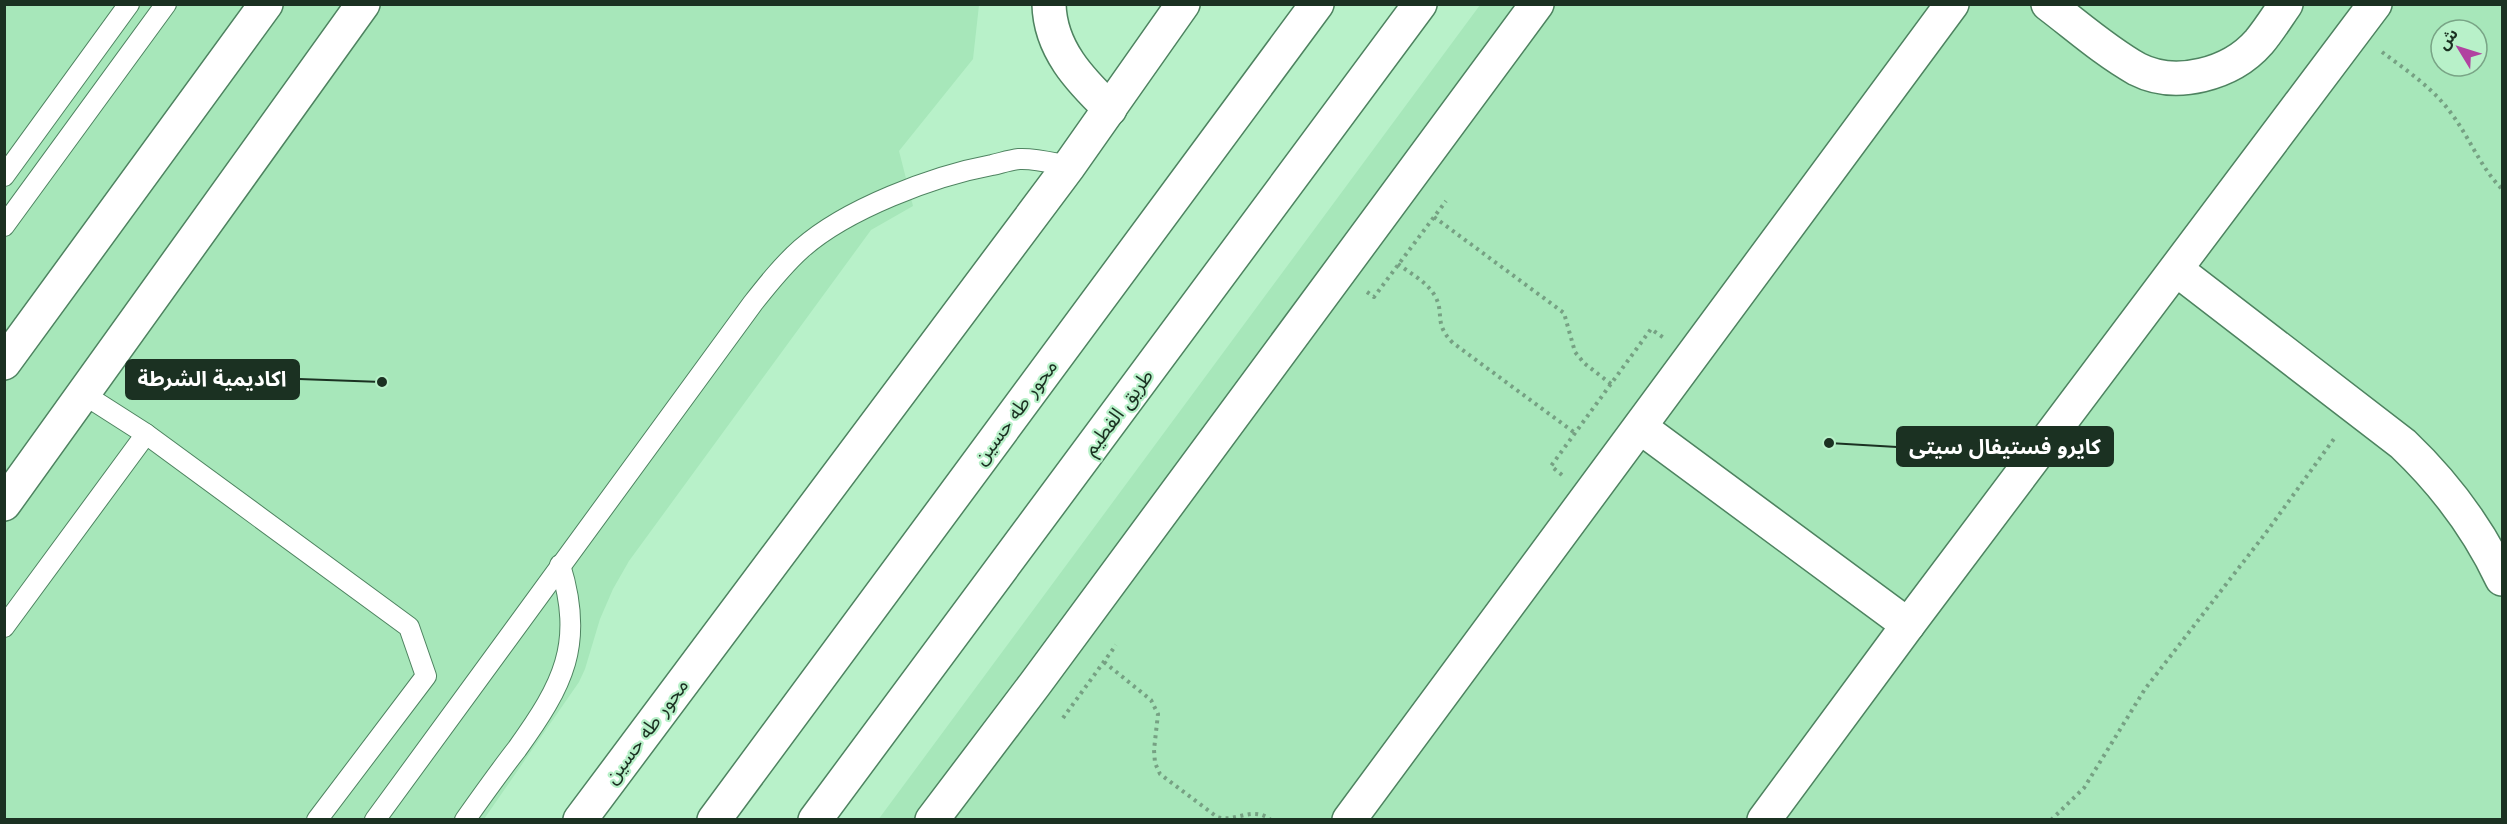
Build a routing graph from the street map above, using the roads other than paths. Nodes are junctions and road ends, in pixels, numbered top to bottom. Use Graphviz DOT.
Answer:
graph roads {
  1 [pos="129,4"];
  2 [pos="166,4"];
  3 [pos="266,4"];
  4 [pos="363,4"];
  5 [pos="1049,4"];
  6 [pos="1183,4"];
  7 [pos="1317,4"];
  8 [pos="1420,4"];
  9 [pos="1538,4"];
  10 [pos="1952,4"];
  11 [pos="2048,4"];
  12 [pos="2286,4"];
  13 [pos="2375,4"];
  14 [pos="1110,109"];
  15 [pos="1069,165"];
  16 [pos="4,176"];
  17 [pos="4,226"];
  18 [pos="2177,270"];
  19 [pos="4,363"];
  20 [pos="85,395"];
  21 [pos="1640,426"];
  22 [pos="146,434"];
  23 [pos="4,504"];
  24 [pos="560,565"];
  25 [pos="2502,579"];
  26 [pos="1908,625"];
  27 [pos="4,627"];
  28 [pos="317,819"];
  29 [pos="375,819"];
  30 [pos="465,819"];
  31 [pos="580,819"];
  32 [pos="714,819"];
  33 [pos="815,819"];
  34 [pos="932,819"];
  35 [pos="1349,819"];
  36 [pos="1764,819"];
  1 -- 16 [label="lane"];
  2 -- 17 [label="lane"];
  3 -- 19 [label="street"];
  4 -- 20 [label="street"];
  5 -- 14 [label="street"];
  6 -- 14 [label="street, محور طه حسين"];
  7 -- 32 [label="street, محور طه حسين"];
  8 -- 33 [label="street, طريق الفطيم"];
  9 -- 34 [label="street"];
  10 -- 21 [label="street"];
  11 -- 12 [label="street"];
  13 -- 18 [label="street"];
  14 -- 15 [label="street, محور طه حسين"];
  15 -- 24 [label="lane"];
  15 -- 31 [label="street, محور طه حسين"];
  18 -- 25 [label="street"];
  18 -- 26 [label="street"];
  20 -- 22 [label="lane"];
  20 -- 23 [label="street"];
  21 -- 26 [label="street"];
  21 -- 35 [label="street"];
  22 -- 27 [label="lane"];
  22 -- 28 [label="lane"];
  24 -- 29 [label="lane"];
  24 -- 30 [label="lane"];
  26 -- 36 [label="street"];
}
